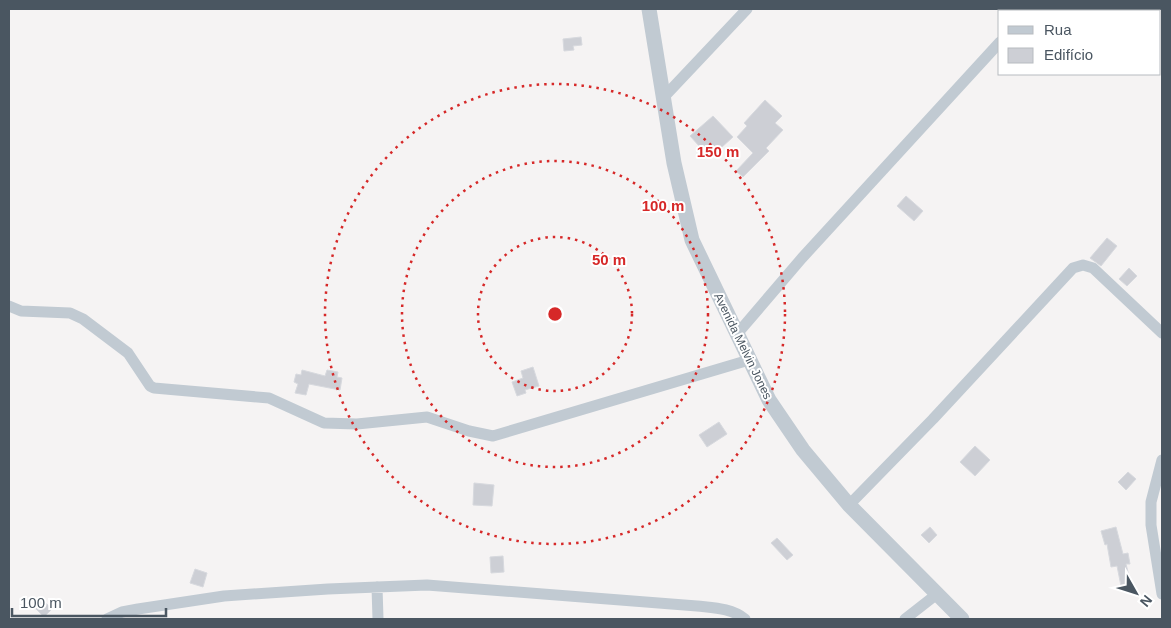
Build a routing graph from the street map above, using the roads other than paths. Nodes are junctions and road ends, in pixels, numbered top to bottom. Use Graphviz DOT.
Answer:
graph roads {
  1 [pos="648,9"];
  2 [pos="747,9"];
  3 [pos="998,44"];
  4 [pos="663,98"];
  5 [pos="9,306"];
  6 [pos="1162,333"];
  7 [pos="737,334"];
  8 [pos="749,360"];
  9 [pos="1162,460"];
  10 [pos="849,505"];
  11 [pos="377,587"];
  12 [pos="937,594"];
  13 [pos="1162,594"];
  14 [pos="107,619"];
  15 [pos="378,619"];
  16 [pos="745,619"];
  17 [pos="905,619"];
  18 [pos="962,619"];
  1 -- 4 [label="street, Avenida Melvin Jones"];
  2 -- 4 [label="street"];
  3 -- 7 [label="street"];
  4 -- 7 [label="street, Avenida Melvin Jones"];
  5 -- 8 [label="street"];
  6 -- 10 [label="street"];
  7 -- 8 [label="street, Avenida Melvin Jones"];
  8 -- 10 [label="street, Avenida Melvin Jones"];
  9 -- 13 [label="street"];
  10 -- 12 [label="street, Avenida Melvin Jones"];
  11 -- 14 [label="street"];
  11 -- 15 [label="street"];
  11 -- 16 [label="street"];
  12 -- 17 [label="street"];
  12 -- 18 [label="street, Avenida Melvin Jones"];
}
